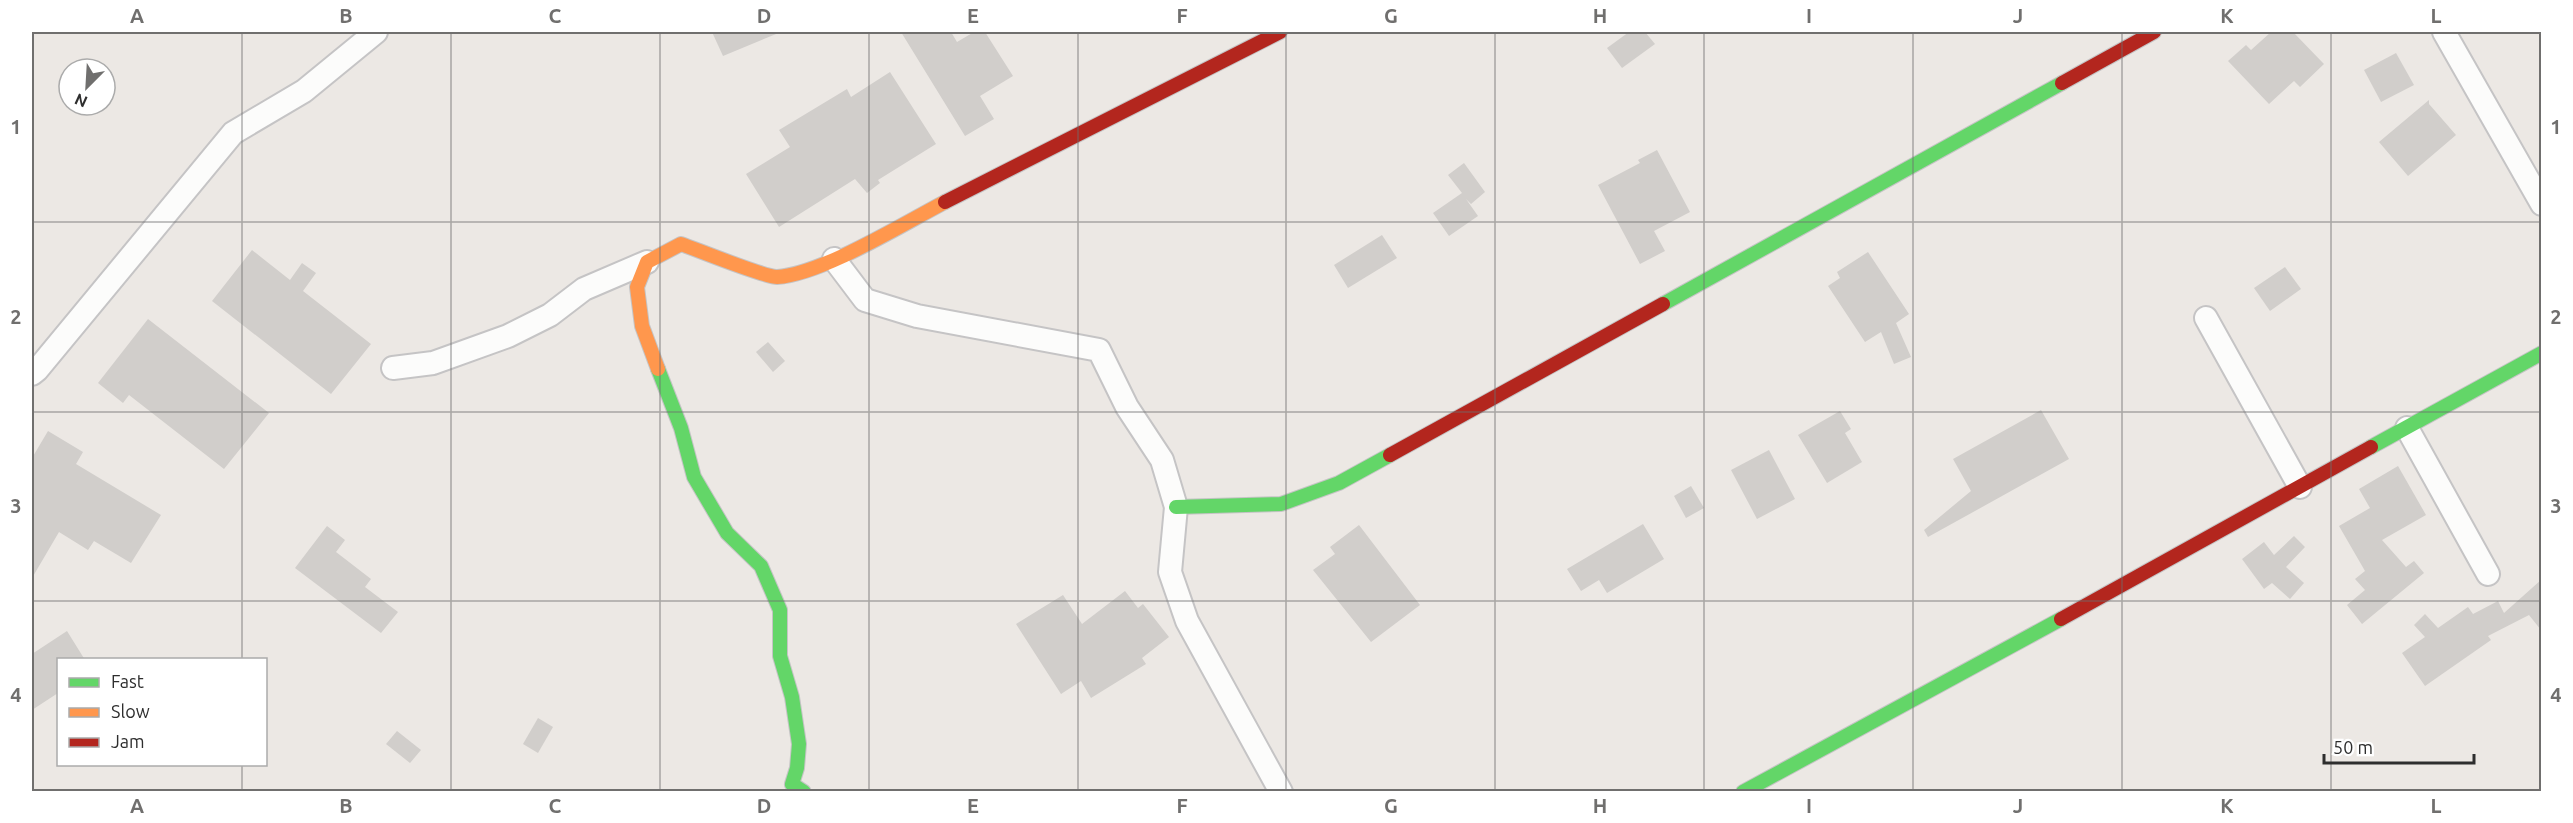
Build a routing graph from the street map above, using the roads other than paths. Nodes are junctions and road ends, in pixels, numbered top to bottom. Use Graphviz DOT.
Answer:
graph roads {
  1 [pos="376,32"];
  2 [pos="1280,32"];
  3 [pos="2154,32"];
  4 [pos="2444,32"];
  5 [pos="2541,204"];
  6 [pos="834,259"];
  7 [pos="647,262"];
  8 [pos="2206,318"];
  9 [pos="2541,353"];
  10 [pos="393,368"];
  11 [pos="32,374"];
  12 [pos="2407,428"];
  13 [pos="2300,487"];
  14 [pos="1176,507"];
  15 [pos="2488,574"];
  16 [pos="804,792"];
  17 [pos="1281,792"];
  18 [pos="1743,792"];
  1 -- 11 [label="street"];
  2 -- 6 [label="street"];
  3 -- 14 [label="street"];
  4 -- 5 [label="street"];
  6 -- 7 [label="street"];
  6 -- 14 [label="street"];
  7 -- 10 [label="street"];
  7 -- 16 [label="street"];
  8 -- 13 [label="street"];
  9 -- 12 [label="street"];
  12 -- 13 [label="street"];
  12 -- 15 [label="street"];
  13 -- 18 [label="street"];
  14 -- 17 [label="street"];
}
